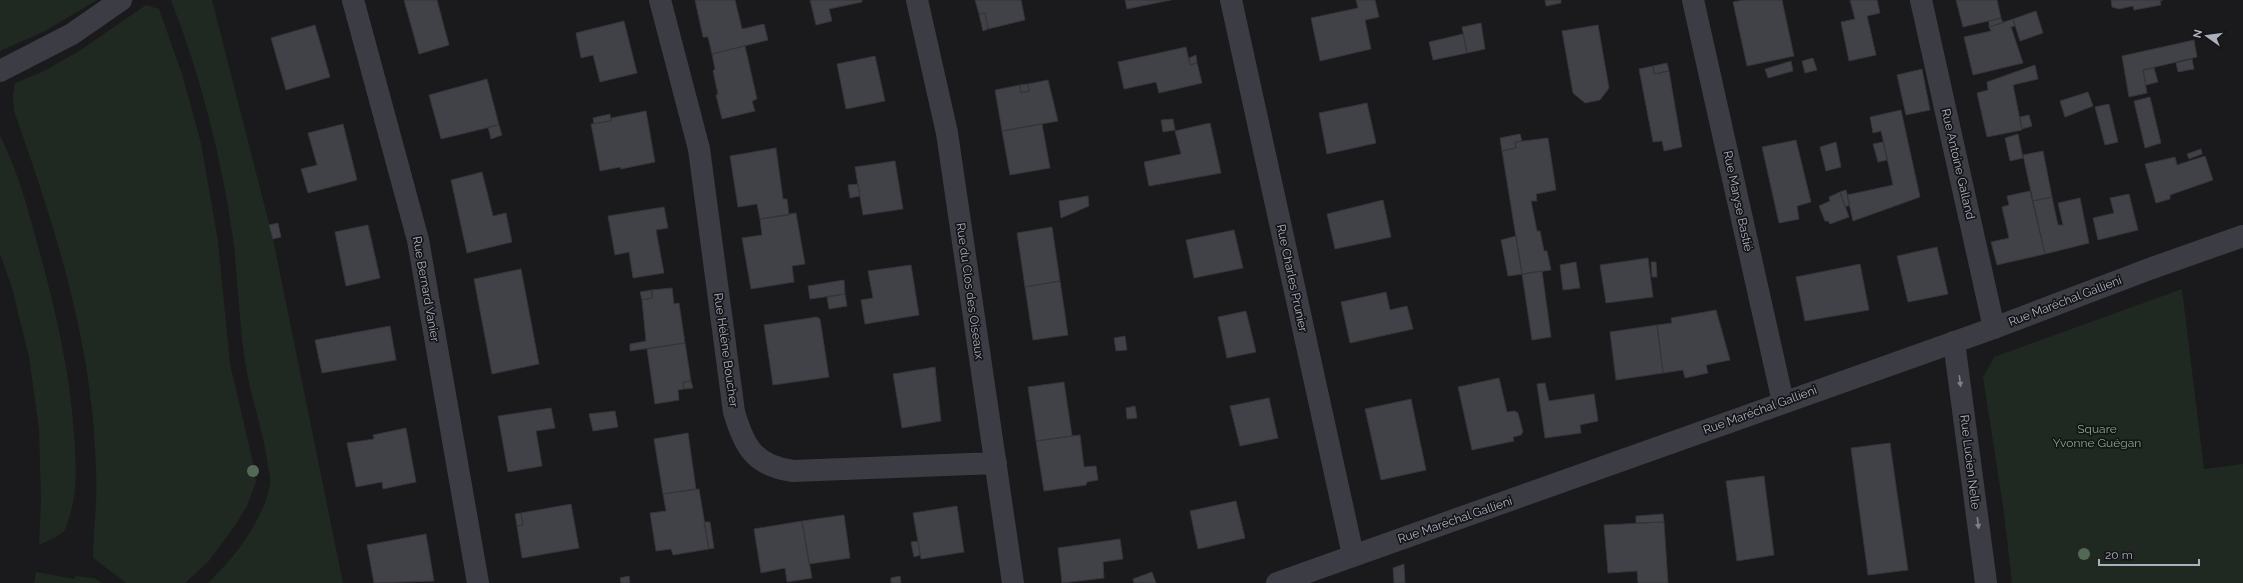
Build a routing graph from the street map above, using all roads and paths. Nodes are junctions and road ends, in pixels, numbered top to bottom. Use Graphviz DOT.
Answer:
graph roads {
  1 [pos="121,0"];
  2 [pos="353,0"];
  3 [pos="660,0"];
  4 [pos="918,0"];
  5 [pos="1231,0"];
  6 [pos="1693,0"];
  7 [pos="1921,0"];
  8 [pos="98,6"];
  9 [pos="0,71"];
  10 [pos="2243,236"];
  11 [pos="1994,328"];
  12 [pos="1954,342"];
  13 [pos="1782,402"];
  14 [pos="996,463"];
  15 [pos="1353,555"];
  16 [pos="478,583"];
  17 [pos="1013,583"];
  18 [pos="1277,583"];
  19 [pos="1986,583"];
  1 -- 8 [label="street"];
  2 -- 16 [label="street, Rue Bernard Vanier"];
  3 -- 14 [label="street, Rue Hélène Boucher"];
  4 -- 14 [label="street, Rue du Clos des Oiseaux"];
  5 -- 15 [label="street, Rue Charles Prunier"];
  6 -- 13 [label="street, Rue Maryse Bastié"];
  7 -- 11 [label="street, Rue Antoine Galland"];
  8 -- 9 [label="street"];
  10 -- 11 [label="street, Rue Maréchal Gallieni"];
  11 -- 12 [label="street, Rue Maréchal Gallieni"];
  12 -- 13 [label="street, Rue Maréchal Gallieni"];
  12 -- 19 [label="street, Rue Lucien Nelle, one-way"];
  13 -- 15 [label="street, Rue Maréchal Gallieni"];
  14 -- 17 [label="street, Rue du Clos des Oiseaux"];
  15 -- 18 [label="street, Rue Maréchal Gallieni"];
}
